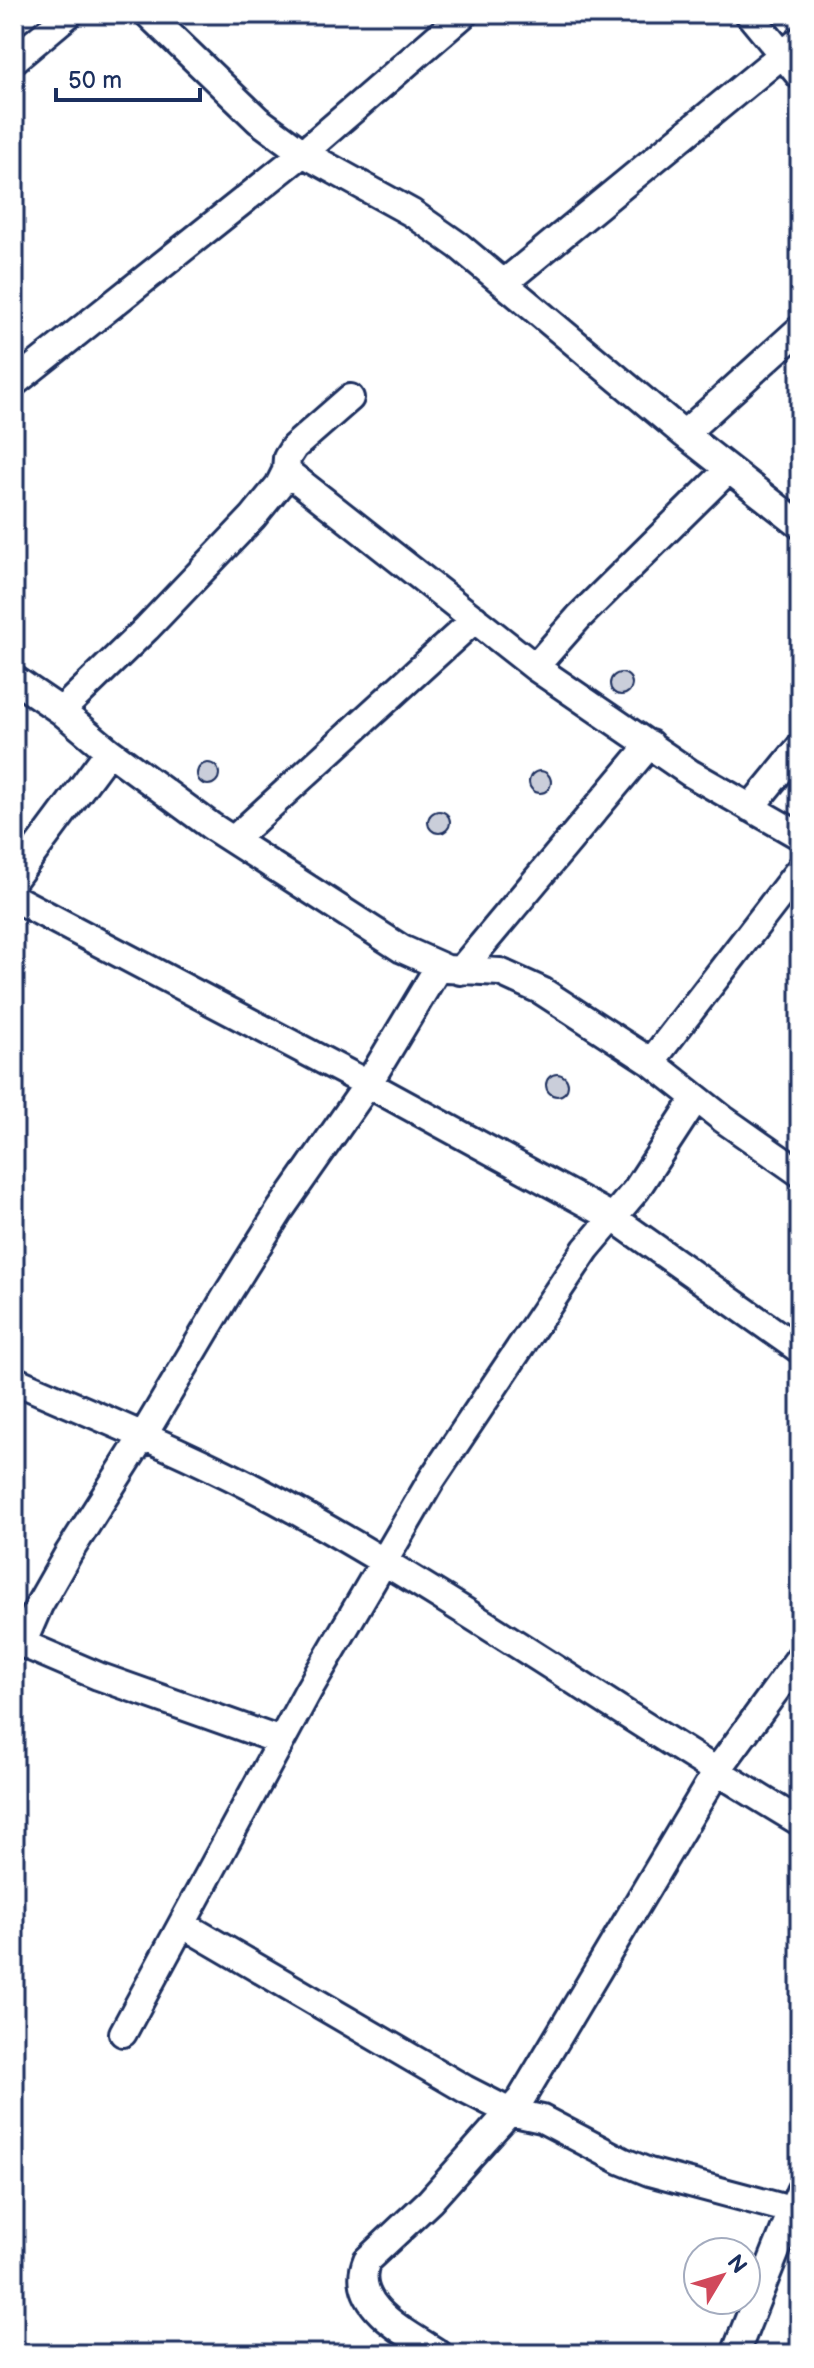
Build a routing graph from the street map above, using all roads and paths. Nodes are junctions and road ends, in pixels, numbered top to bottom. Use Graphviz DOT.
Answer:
graph roads {
  1 [pos="69,14"];
  2 [pos="148,14"];
  3 [pos="464,14"];
  4 [pos="749,14"];
  5 [pos="791,48"];
  6 [pos="14,60"];
  7 [pos="800,76"];
  8 [pos="303,153"];
  9 [pos="504,283"];
  10 [pos="800,329"];
  11 [pos="14,383"];
  12 [pos="350,398"];
  13 [pos="684,434"];
  14 [pos="728,470"];
  15 [pos="286,471"];
  16 [pos="800,525"];
  17 [pos="475,619"];
  18 [pos="535,667"];
  19 [pos="14,679"];
  20 [pos="61,711"];
  21 [pos="650,744"];
  22 [pos="800,747"];
  23 [pos="109,751"];
  24 [pos="750,808"];
  25 [pos="800,836"];
  26 [pos="233,840"];
  27 [pos="800,869"];
  28 [pos="14,879"];
  29 [pos="14,898"];
  30 [pos="449,968"];
  31 [pos="651,1062"];
  32 [pos="368,1084"];
  33 [pos="696,1098"];
  34 [pos="800,1173"];
  35 [pos="612,1217"];
  36 [pos="800,1350"];
  37 [pos="14,1380"];
  38 [pos="143,1436"];
  39 [pos="385,1562"];
  40 [pos="18,1642"];
  41 [pos="800,1657"];
  42 [pos="281,1741"];
  43 [pos="716,1772"];
  44 [pos="800,1822"];
  45 [pos="182,1924"];
  46 [pos="123,2033"];
  47 [pos="510,2112"];
  48 [pos="796,2200"];
  49 [pos="791,2244"];
  50 [pos="439,2354"];
  51 [pos="735,2354"];
  1 -- 6 [label="street"];
  2 -- 8 [label="street"];
  3 -- 8 [label="street"];
  4 -- 5 [label="street"];
  5 -- 7 [label="street"];
  5 -- 9 [label="street"];
  8 -- 9 [label="street"];
  8 -- 11 [label="street"];
  9 -- 13 [label="street"];
  10 -- 13 [label="street"];
  12 -- 15 [label="street"];
  13 -- 14 [label="street"];
  14 -- 16 [label="street"];
  14 -- 18 [label="street"];
  15 -- 17 [label="street"];
  15 -- 20 [label="street"];
  17 -- 18 [label="street"];
  17 -- 26 [label="street"];
  18 -- 21 [label="street"];
  19 -- 20 [label="street"];
  20 -- 23 [label="street"];
  21 -- 24 [label="street"];
  21 -- 30 [label="street"];
  22 -- 24 [label="street"];
  23 -- 26 [label="street"];
  23 -- 28 [label="street"];
  24 -- 25 [label="street"];
  26 -- 30 [label="street"];
  27 -- 31 [label="street"];
  29 -- 32 [label="street"];
  30 -- 31 [label="street"];
  30 -- 32 [label="street"];
  31 -- 33 [label="street"];
  32 -- 35 [label="street"];
  32 -- 38 [label="street"];
  33 -- 34 [label="street"];
  33 -- 35 [label="street"];
  35 -- 36 [label="street"];
  35 -- 39 [label="street"];
  37 -- 38 [label="street"];
  38 -- 39 [label="street"];
  38 -- 40 [label="street"];
  39 -- 42 [label="street"];
  39 -- 43 [label="street"];
  40 -- 42 [label="street"];
  41 -- 43 [label="street"];
  42 -- 45 [label="street"];
  43 -- 44 [label="street"];
  43 -- 47 [label="street"];
  45 -- 46 [label="street"];
  45 -- 47 [label="street"];
  47 -- 48 [label="street"];
  47 -- 50 [label="street"];
  48 -- 49 [label="street"];
  49 -- 51 [label="street"];
}
